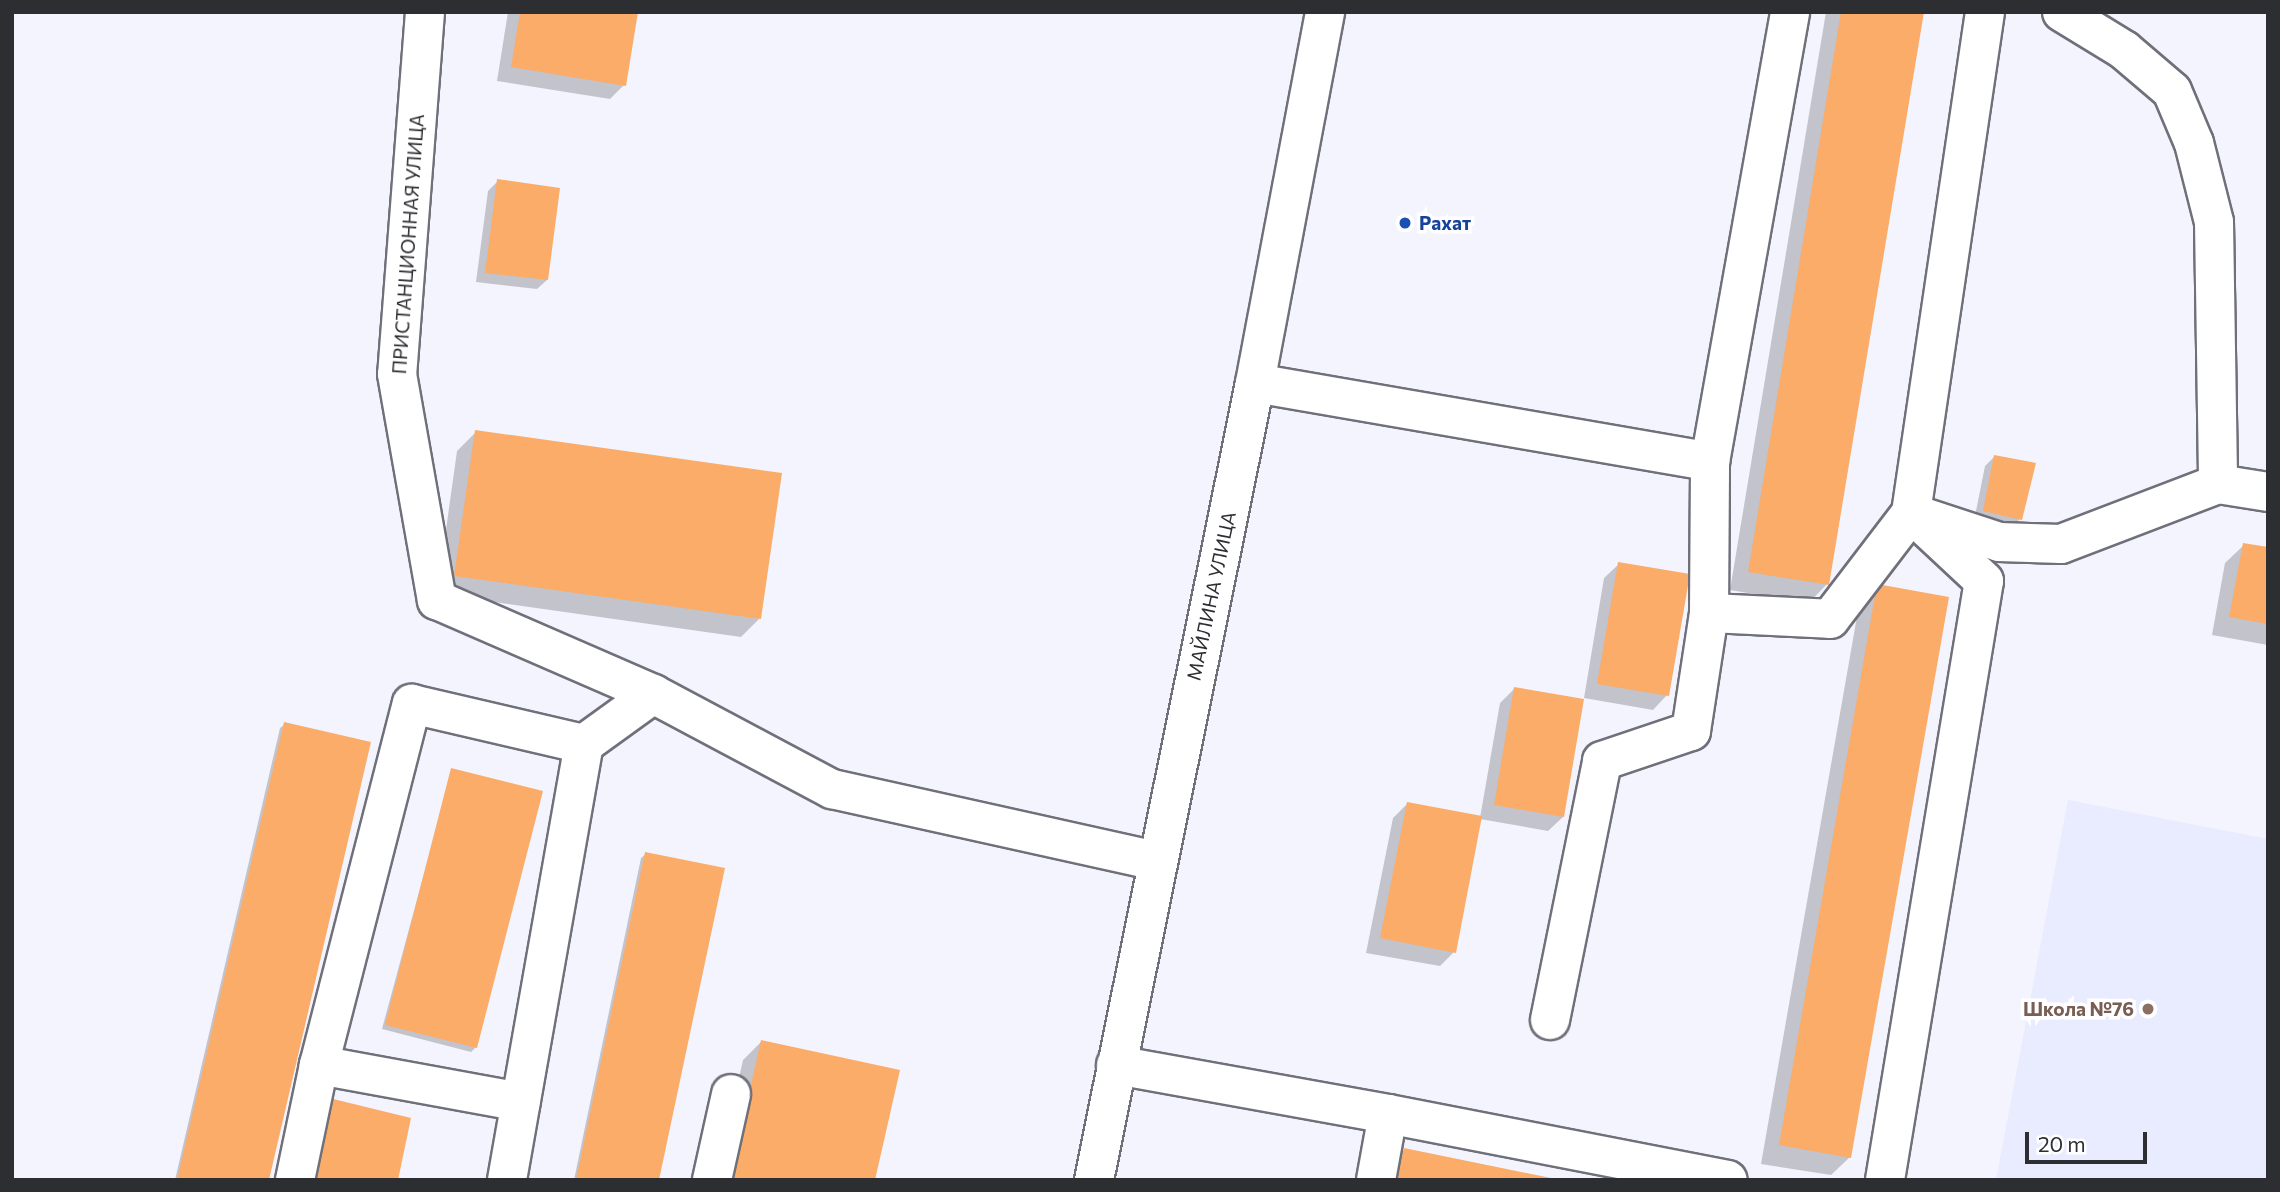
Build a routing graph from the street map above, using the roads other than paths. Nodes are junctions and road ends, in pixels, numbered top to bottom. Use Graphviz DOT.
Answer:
graph roads {
  1 [pos="425,12"];
  2 [pos="1325,12"];
  3 [pos="1790,12"];
  4 [pos="1985,12"];
  5 [pos="2062,12"];
  6 [pos="1255,383"];
  7 [pos="1710,462"];
  8 [pos="2218,484"];
  9 [pos="2268,492"];
  10 [pos="1911,513"];
  11 [pos="1709,612"];
  12 [pos="653,694"];
  13 [pos="584,744"];
  14 [pos="1157,861"];
  15 [pos="1550,1020"];
  16 [pos="319,1065"];
  17 [pos="1116,1065"];
  18 [pos="731,1094"];
  19 [pos="521,1102"];
  20 [pos="1388,1114"];
  21 [pos="295,1180"];
  22 [pos="508,1180"];
  23 [pos="712,1180"];
  24 [pos="1094,1180"];
  25 [pos="1376,1180"];
  26 [pos="1728,1180"];
  27 [pos="1885,1180"];
  1 -- 12 [label="main road, ПРИСТАНЦИОННАЯ УЛИЦА"];
  2 -- 6 [label="main road, МАЙЛИНА УЛИЦА"];
  3 -- 7 [label="main road"];
  4 -- 10 [label="main road"];
  5 -- 8 [label="main road"];
  6 -- 7 [label="main road"];
  6 -- 14 [label="main road, МАЙЛИНА УЛИЦА"];
  7 -- 11 [label="main road"];
  8 -- 9 [label="main road"];
  8 -- 10 [label="main road"];
  10 -- 11 [label="main road"];
  10 -- 27 [label="main road"];
  11 -- 15 [label="main road"];
  12 -- 13 [label="main road"];
  12 -- 14 [label="main road"];
  13 -- 16 [label="main road"];
  13 -- 19 [label="main road"];
  14 -- 17 [label="main road, МАЙЛИНА УЛИЦА"];
  16 -- 19 [label="main road"];
  16 -- 21 [label="main road"];
  17 -- 20 [label="main road"];
  17 -- 24 [label="main road, МАЙЛИНА УЛИЦА"];
  18 -- 23 [label="main road"];
  19 -- 22 [label="main road"];
  20 -- 25 [label="main road"];
  20 -- 26 [label="main road"];
}
